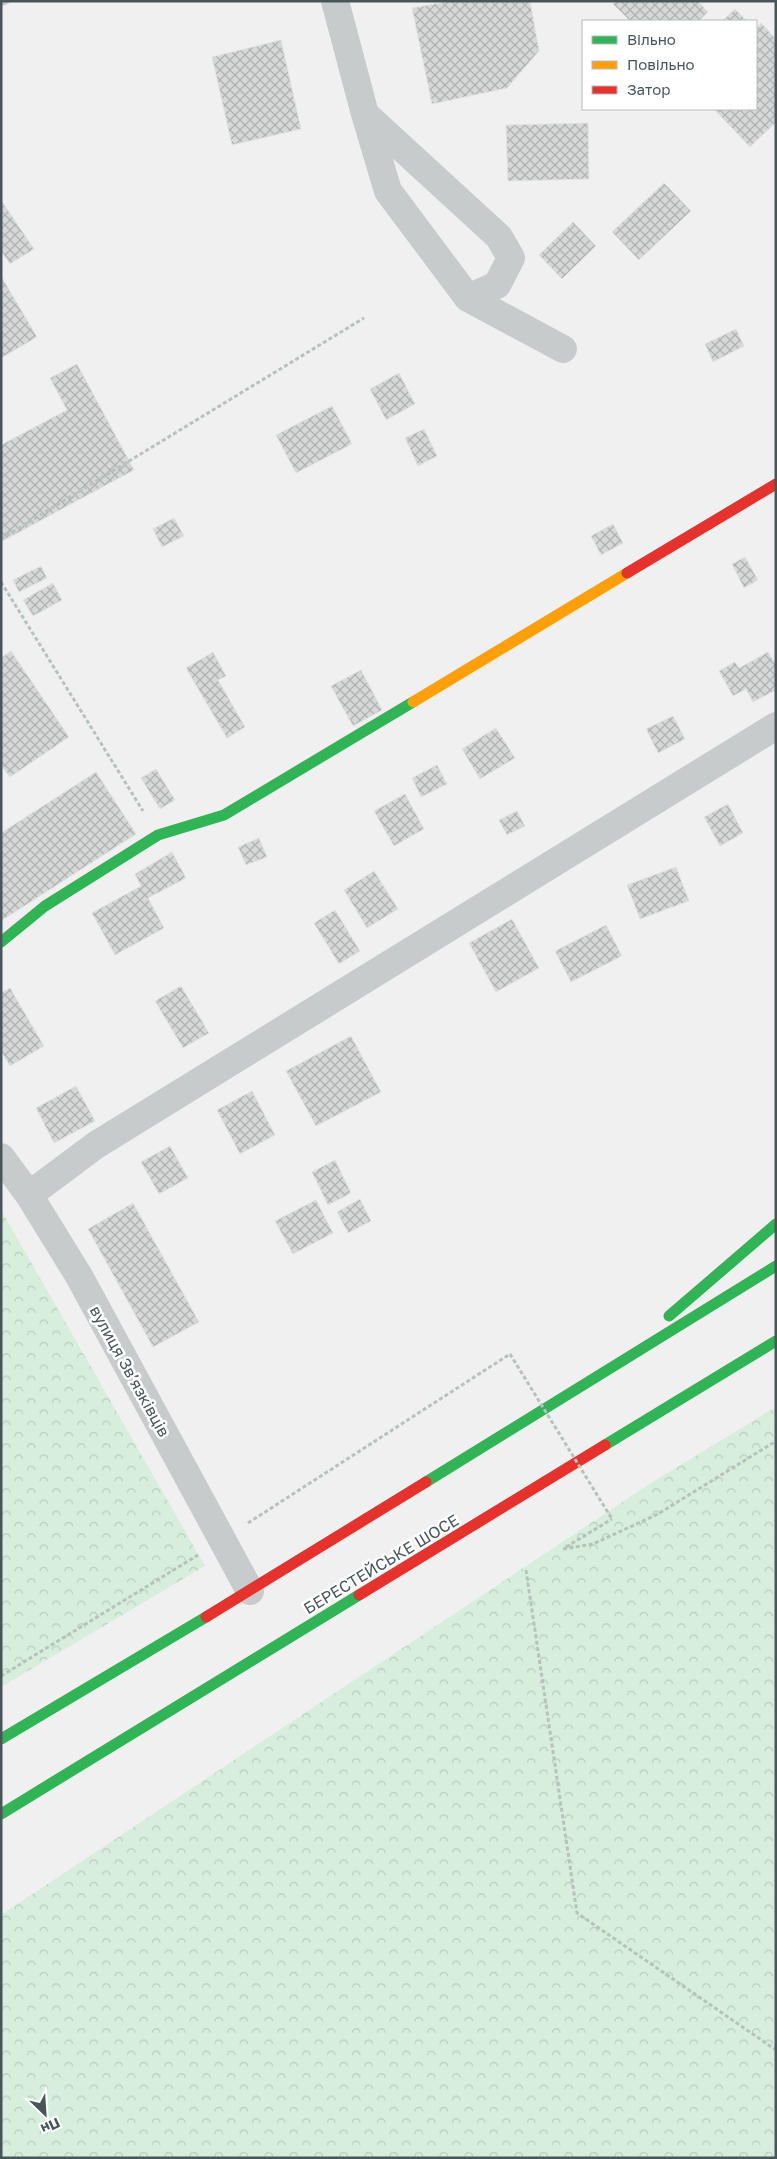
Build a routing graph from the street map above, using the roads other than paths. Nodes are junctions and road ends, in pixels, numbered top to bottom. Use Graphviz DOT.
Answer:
graph roads {
  1 [pos="335,1"];
  2 [pos="365,114"];
  3 [pos="468,298"];
  4 [pos="564,349"];
  5 [pos="776,484"];
  6 [pos="776,726"];
  7 [pos="1,942"];
  8 [pos="1,1156"];
  9 [pos="29,1194"];
  10 [pos="776,1224"];
  11 [pos="776,1266"];
  12 [pos="776,1341"];
  13 [pos="606,1370"];
  14 [pos="250,1591"];
  15 [pos="1,1739"];
  16 [pos="1,1814"];
  1 -- 2 [label="street"];
  2 -- 3 [label="street"];
  2 -- 3 [label="street"];
  3 -- 4 [label="street"];
  5 -- 7 [label="main road"];
  6 -- 9 [label="street"];
  8 -- 9 [label="street, вулиця Звʼязківців"];
  9 -- 14 [label="street, вулиця Звʼязківців"];
  10 -- 13 [label="main road"];
  11 -- 13 [label="main road"];
  12 -- 16 [label="main road, БЕРЕСТЕЙСЬКЕ ШОСЕ"];
  13 -- 14 [label="main road"];
  14 -- 15 [label="main road"];
}
